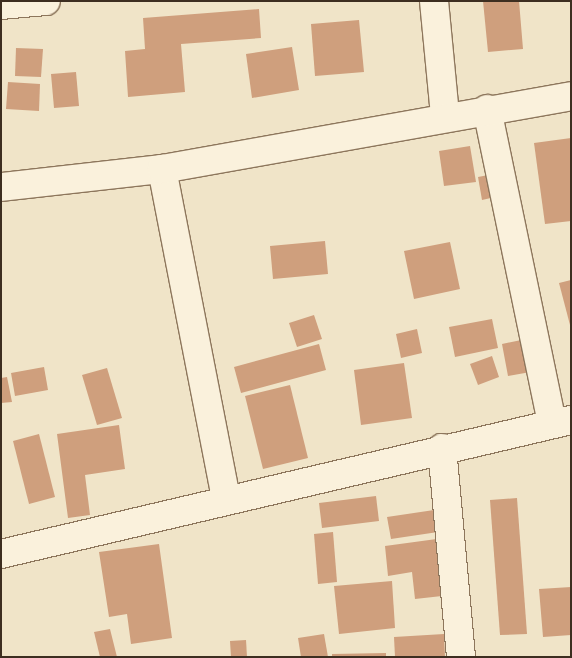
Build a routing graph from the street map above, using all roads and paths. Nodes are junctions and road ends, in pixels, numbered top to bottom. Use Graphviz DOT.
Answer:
graph roads {
  1 [pos="46,1"];
  2 [pos="434,1"];
  3 [pos="1,5"];
  4 [pos="571,96"];
  5 [pos="487,109"];
  6 [pos="445,116"];
  7 [pos="162,169"];
  8 [pos="1,187"];
  9 [pos="562,422"];
  10 [pos="442,448"];
  11 [pos="226,498"];
  12 [pos="1,554"];
  13 [pos="461,657"];
  1 -- 3 [label="street"];
  2 -- 6 [label="street"];
  4 -- 5 [label="street"];
  5 -- 6 [label="street"];
  5 -- 9 [label="street"];
  6 -- 7 [label="street"];
  7 -- 8 [label="street"];
  7 -- 11 [label="street"];
  9 -- 10 [label="street"];
  10 -- 11 [label="street"];
  10 -- 13 [label="street"];
  11 -- 12 [label="street"];
}
